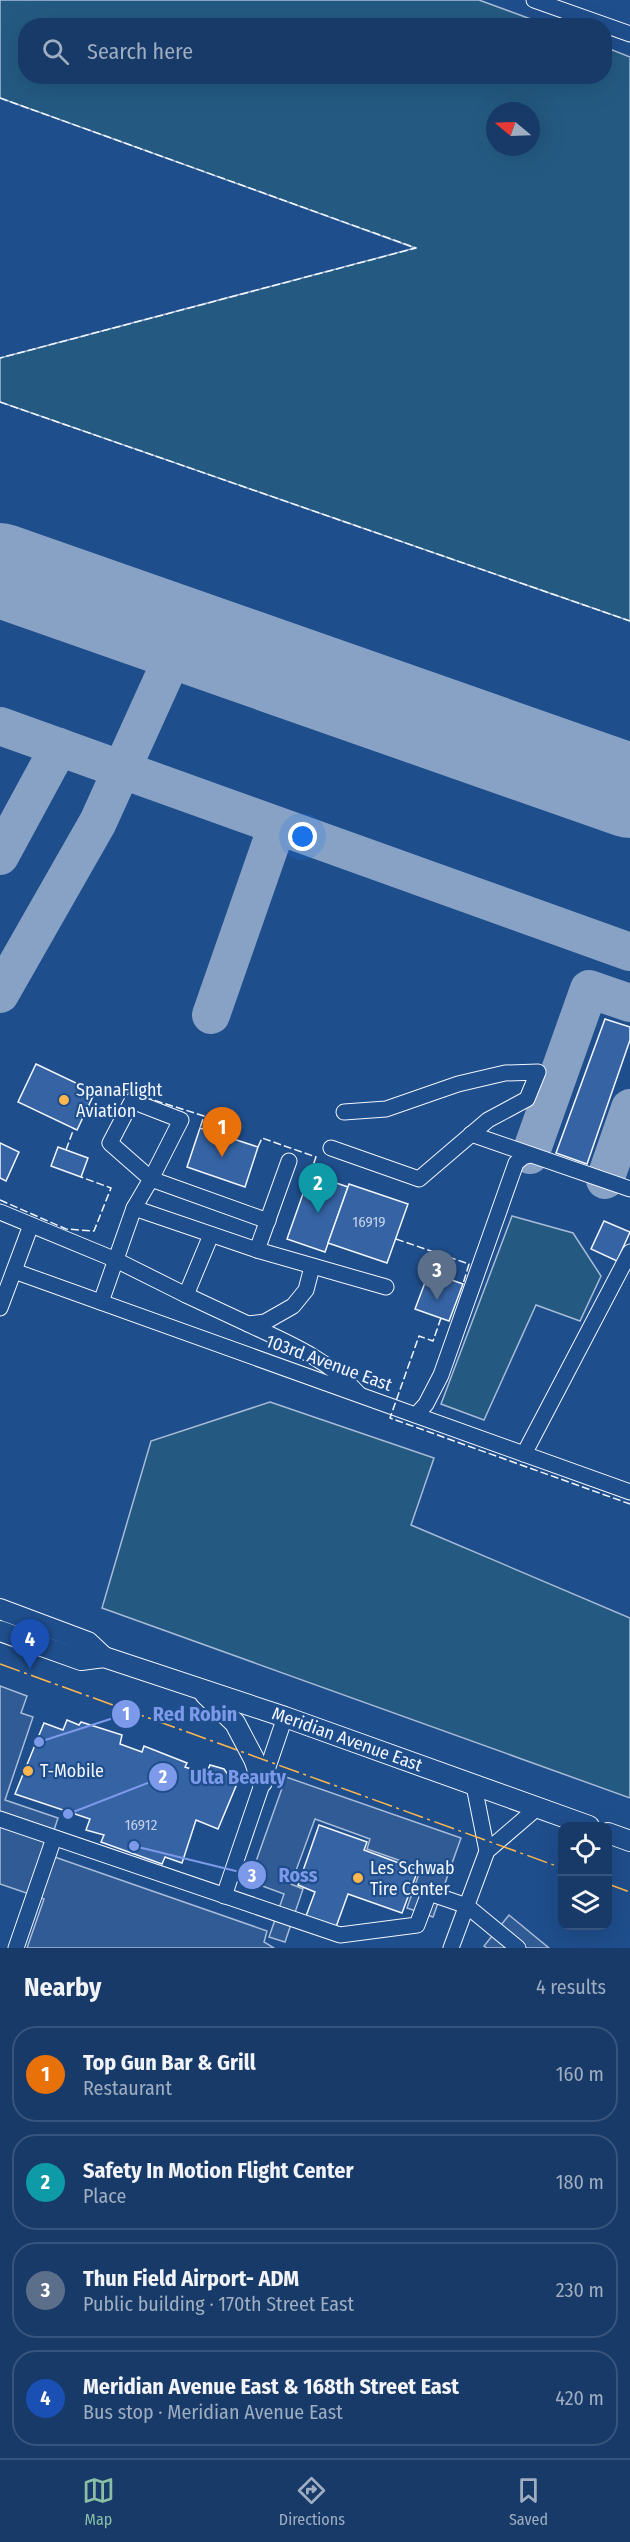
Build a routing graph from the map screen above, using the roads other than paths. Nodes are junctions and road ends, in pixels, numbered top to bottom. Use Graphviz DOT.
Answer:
graph roads {
  1 [pos="534,0"];
  2 [pos="585,18"];
  3 [pos="612,28"];
  4 [pos="630,34"];
  5 [pos="344,1112"];
  6 [pos="471,1134"];
  7 [pos="331,1148"];
  8 [pos="530,1155"];
  9 [pos="290,1161"];
  10 [pos="151,1179"];
  11 [pos="630,1189"];
  12 [pos="134,1208"];
  13 [pos="0,1212"];
  14 [pos="268,1221"];
  15 [pos="31,1225"];
  16 [pos="211,1235"];
  17 [pos="257,1250"];
  18 [pos="630,1252"];
  19 [pos="116,1260"];
  20 [pos="312,1267"];
  21 [pos="14,1271"];
  22 [pos="386,1287"];
  23 [pos="186,1295"];
  24 [pos="101,1302"];
  25 [pos="0,1308"];
  26 [pos="248,1324"];
  27 [pos="359,1394"];
  28 [pos="416,1415"];
  29 [pos="524,1454"];
  30 [pos="630,1492"];
  31 [pos="0,1609"];
  32 [pos="0,1631"];
  33 [pos="104,1658"];
  34 [pos="201,1690"];
  35 [pos="285,1717"];
  36 [pos="262,1782"];
  37 [pos="474,1786"];
  38 [pos="537,1808"];
  39 [pos="0,1819"];
  40 [pos="575,1822"];
  41 [pos="612,1834"];
  42 [pos="54,1838"];
  43 [pos="630,1841"];
  44 [pos="487,1851"];
  45 [pos="224,1896"];
  46 [pos="467,1906"];
  47 [pos="16,1948"];
  48 [pos="452,1948"];
  49 [pos="518,1948"];
  1 -- 2 [label="street"];
  3 -- 4 [label="street"];
  5 -- 6 [label="street"];
  6 -- 7 [label="street"];
  6 -- 8 [label="street"];
  8 -- 11 [label="street"];
  8 -- 28 [label="street"];
  9 -- 14 [label="street"];
  10 -- 10 [label="street"];
  10 -- 12 [label="street"];
  10 -- 14 [label="street"];
  12 -- 16 [label="street"];
  12 -- 19 [label="street"];
  13 -- 15 [label="street"];
  14 -- 17 [label="street"];
  15 -- 19 [label="street"];
  15 -- 21 [label="street"];
  16 -- 17 [label="street"];
  16 -- 23 [label="street"];
  17 -- 20 [label="street"];
  18 -- 29 [label="street"];
  19 -- 23 [label="street"];
  19 -- 24 [label="street"];
  20 -- 22 [label="street"];
  20 -- 26 [label="street"];
  21 -- 24 [label="street, 103rd Avenue East"];
  21 -- 25 [label="street"];
  23 -- 26 [label="street"];
  24 -- 27 [label="street, 103rd Avenue East"];
  26 -- 27 [label="street"];
  27 -- 28 [label="street, 103rd Avenue East"];
  28 -- 29 [label="street, 103rd Avenue East"];
  29 -- 30 [label="street, 103rd Avenue East"];
  31 -- 33 [label="main road, Meridian Avenue East"];
  32 -- 33 [label="main road, Meridian Avenue East"];
  33 -- 34 [label="main road, Meridian Avenue East"];
  34 -- 35 [label="main road, Meridian Avenue East"];
  34 -- 36 [label="main road"];
  35 -- 36 [label="street"];
  35 -- 37 [label="main road, Meridian Avenue East"];
  36 -- 45 [label="street"];
  37 -- 38 [label="main road, Meridian Avenue East"];
  37 -- 44 [label="street"];
  38 -- 40 [label="main road, Meridian Avenue East"];
  38 -- 44 [label="street"];
  39 -- 42 [label="street"];
  41 -- 43 [label="main road"];
  42 -- 45 [label="street"];
  42 -- 47 [label="street"];
  44 -- 46 [label="street"];
  45 -- 46 [label="street"];
  46 -- 48 [label="street"];
  46 -- 49 [label="street"];
}
